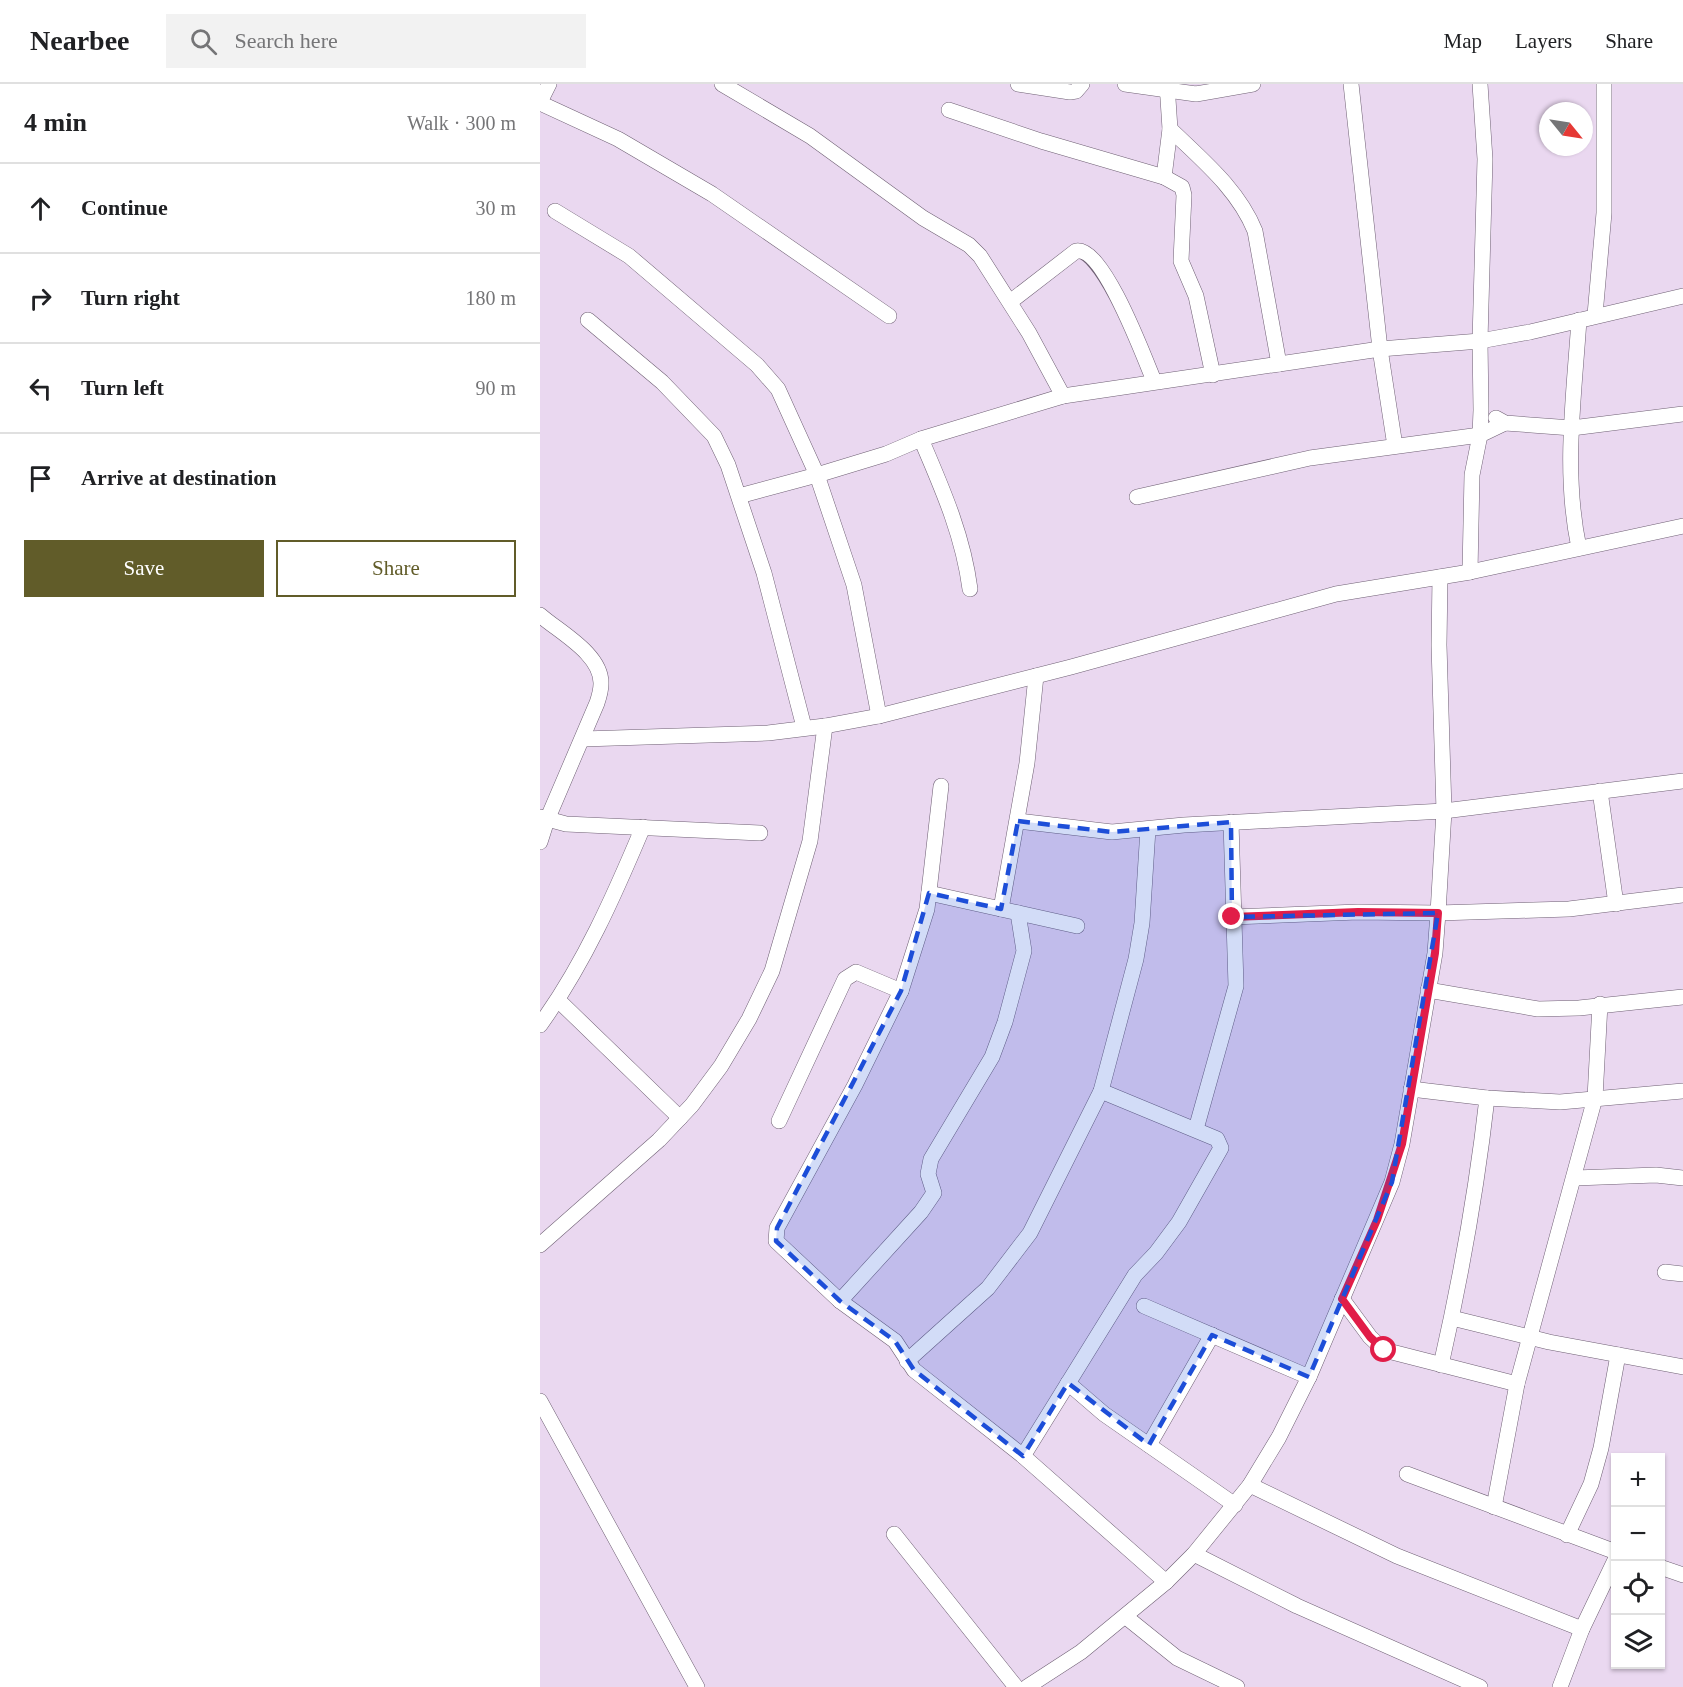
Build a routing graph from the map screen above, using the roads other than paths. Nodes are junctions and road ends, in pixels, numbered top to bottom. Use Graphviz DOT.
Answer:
graph roads {
  1 [pos="549,84"];
  2 [pos="722,84"];
  3 [pos="1018,84"];
  4 [pos="1082,84"];
  5 [pos="1125,84"];
  6 [pos="1253,84"];
  7 [pos="1351,84"];
  8 [pos="1480,84"];
  9 [pos="1604,84"];
  10 [pos="1167,87"];
  11 [pos="540,102"];
  12 [pos="949,110"];
  13 [pos="1170,129"];
  14 [pos="1164,177"];
  15 [pos="555,210"];
  16 [pos="1683,296"];
  17 [pos="1010,302"];
  18 [pos="1595,315"];
  19 [pos="889,316"];
  20 [pos="588,320"];
  21 [pos="1579,320"];
  22 [pos="1480,341"];
  23 [pos="1380,349"];
  24 [pos="1279,364"];
  25 [pos="1213,375"];
  26 [pos="1154,381"];
  27 [pos="1063,396"];
  28 [pos="1482,410"];
  29 [pos="1683,414"];
  30 [pos="1505,423"];
  31 [pos="1572,428"];
  32 [pos="1480,435"];
  33 [pos="921,439"];
  34 [pos="1395,446"];
  35 [pos="817,475"];
  36 [pos="739,496"];
  37 [pos="1137,497"];
  38 [pos="1683,526"];
  39 [pos="1579,548"];
  40 [pos="1470,572"];
  41 [pos="1440,577"];
  42 [pos="970,589"];
  43 [pos="540,615"];
  44 [pos="1036,676"];
  45 [pos="879,716"];
  46 [pos="825,726"];
  47 [pos="804,727"];
  48 [pos="583,739"];
  49 [pos="1683,781"];
  50 [pos="941,786"];
  51 [pos="1600,791"];
  52 [pos="1444,811"];
  53 [pos="543,818"];
  54 [pos="1017,821"];
  55 [pos="1232,822"];
  56 [pos="643,827"];
  57 [pos="1148,829"];
  58 [pos="760,833"];
  59 [pos="540,842"];
  60 [pos="930,893"];
  61 [pos="1683,895"];
  62 [pos="1616,904"];
  63 [pos="1001,909"];
  64 [pos="1018,913"];
  65 [pos="1438,913"];
  66 [pos="1232,917"];
  67 [pos="1077,926"];
  68 [pos="1428,990"];
  69 [pos="901,991"];
  70 [pos="1683,997"];
  71 [pos="558,1000"];
  72 [pos="1600,1004"];
  73 [pos="540,1025"];
  74 [pos="1411,1089"];
  75 [pos="1101,1091"];
  76 [pos="1683,1091"];
  77 [pos="1487,1098"];
  78 [pos="1595,1098"];
  79 [pos="680,1118"];
  80 [pos="779,1121"];
  81 [pos="1196,1129"];
  82 [pos="1575,1178"];
  83 [pos="1683,1178"];
  84 [pos="540,1245"];
  85 [pos="1665,1272"];
  86 [pos="1683,1274"];
  87 [pos="1342,1299"];
  88 [pos="840,1301"];
  89 [pos="1144,1306"];
  90 [pos="1452,1318"];
  91 [pos="1212,1335"];
  92 [pos="1528,1337"];
  93 [pos="1618,1355"];
  94 [pos="907,1362"];
  95 [pos="1441,1365"];
  96 [pos="1683,1367"];
  97 [pos="1309,1377"];
  98 [pos="1068,1383"];
  99 [pos="1517,1384"];
  100 [pos="540,1401"];
  101 [pos="1149,1445"];
  102 [pos="1023,1456"];
  103 [pos="1407,1474"];
  104 [pos="1250,1485"];
  105 [pos="1235,1505"];
  106 [pos="1494,1507"];
  107 [pos="894,1534"];
  108 [pos="1567,1536"];
  109 [pos="1611,1550"];
  110 [pos="1194,1554"];
  111 [pos="1615,1561"];
  112 [pos="1665,1569"];
  113 [pos="1683,1575"];
  114 [pos="1166,1582"];
  115 [pos="1126,1617"];
  116 [pos="1582,1629"];
  117 [pos="697,1687"];
  118 [pos="1016,1687"];
  119 [pos="1028,1687"];
  120 [pos="1237,1687"];
  121 [pos="1480,1687"];
  122 [pos="1560,1687"];
  1 -- 11 [label="street"];
  2 -- 17 [label="street"];
  3 -- 4 [label="street"];
  5 -- 10 [label="street"];
  6 -- 10 [label="street"];
  7 -- 23 [label="street"];
  8 -- 22 [label="street"];
  9 -- 18 [label="street"];
  10 -- 13 [label="street"];
  11 -- 19 [label="street"];
  12 -- 14 [label="street"];
  13 -- 14 [label="street"];
  13 -- 24 [label="street"];
  14 -- 25 [label="street"];
  15 -- 35 [label="street"];
  16 -- 18 [label="street"];
  17 -- 26 [label="street"];
  17 -- 27 [label="street"];
  18 -- 21 [label="street"];
  20 -- 36 [label="street"];
  21 -- 22 [label="street"];
  21 -- 31 [label="street"];
  22 -- 23 [label="street"];
  22 -- 28 [label="street"];
  23 -- 24 [label="street"];
  23 -- 34 [label="street"];
  24 -- 25 [label="street"];
  25 -- 26 [label="street"];
  26 -- 27 [label="street"];
  27 -- 33 [label="street"];
  28 -- 30 [label="street"];
  28 -- 32 [label="street"];
  29 -- 31 [label="street"];
  30 -- 31 [label="street"];
  30 -- 32 [label="street"];
  31 -- 39 [label="street"];
  32 -- 34 [label="street"];
  32 -- 40 [label="street"];
  33 -- 35 [label="street"];
  33 -- 42 [label="street"];
  34 -- 37 [label="street"];
  35 -- 36 [label="street"];
  35 -- 45 [label="street"];
  36 -- 47 [label="street"];
  38 -- 39 [label="street"];
  39 -- 40 [label="street"];
  40 -- 41 [label="street"];
  41 -- 44 [label="street"];
  41 -- 52 [label="street"];
  43 -- 48 [label="street"];
  44 -- 45 [label="street"];
  44 -- 54 [label="street"];
  45 -- 46 [label="street"];
  46 -- 47 [label="street"];
  46 -- 79 [label="street"];
  47 -- 48 [label="street"];
  48 -- 53 [label="street"];
  49 -- 51 [label="street"];
  50 -- 60 [label="street"];
  51 -- 52 [label="street"];
  51 -- 62 [label="street"];
  52 -- 55 [label="street"];
  52 -- 65 [label="street"];
  53 -- 56 [label="street"];
  53 -- 59 [label="street"];
  54 -- 57 [label="street"];
  54 -- 63 [label="street"];
  55 -- 57 [label="street"];
  55 -- 66 [label="street"];
  56 -- 58 [label="street"];
  56 -- 71 [label="street"];
  57 -- 75 [label="street"];
  60 -- 63 [label="street"];
  60 -- 69 [label="street"];
  61 -- 62 [label="street"];
  62 -- 65 [label="street"];
  63 -- 64 [label="street"];
  64 -- 67 [label="street"];
  64 -- 88 [label="street"];
  65 -- 66 [label="street"];
  65 -- 68 [label="street"];
  66 -- 81 [label="street"];
  68 -- 72 [label="street"];
  68 -- 74 [label="street"];
  69 -- 80 [label="street"];
  69 -- 88 [label="street"];
  70 -- 72 [label="street"];
  71 -- 73 [label="street"];
  71 -- 79 [label="street"];
  72 -- 78 [label="street"];
  74 -- 77 [label="street"];
  74 -- 87 [label="street"];
  75 -- 81 [label="street"];
  75 -- 94 [label="street"];
  76 -- 78 [label="street"];
  77 -- 78 [label="street"];
  77 -- 90 [label="street"];
  78 -- 82 [label="street"];
  79 -- 84 [label="street"];
  81 -- 98 [label="street"];
  82 -- 83 [label="street"];
  82 -- 92 [label="street"];
  85 -- 86 [label="street"];
  87 -- 95 [label="street"];
  87 -- 97 [label="street"];
  88 -- 94 [label="street"];
  89 -- 91 [label="street"];
  90 -- 92 [label="street"];
  90 -- 95 [label="street"];
  91 -- 97 [label="street"];
  91 -- 101 [label="street"];
  92 -- 93 [label="street"];
  92 -- 99 [label="street"];
  93 -- 96 [label="street"];
  93 -- 108 [label="street"];
  94 -- 102 [label="street"];
  95 -- 99 [label="street"];
  97 -- 104 [label="street"];
  98 -- 101 [label="street"];
  98 -- 102 [label="street"];
  99 -- 106 [label="street"];
  100 -- 117 [label="street"];
  101 -- 105 [label="street"];
  102 -- 114 [label="street"];
  103 -- 106 [label="street"];
  104 -- 105 [label="street"];
  104 -- 116 [label="street"];
  105 -- 110 [label="street"];
  106 -- 108 [label="street"];
  107 -- 118 [label="street"];
  108 -- 109 [label="street"];
  110 -- 114 [label="street"];
  110 -- 121 [label="street"];
  111 -- 116 [label="street"];
  112 -- 113 [label="street"];
  114 -- 115 [label="street"];
  115 -- 119 [label="street"];
  115 -- 120 [label="street"];
  116 -- 122 [label="street"];
}
